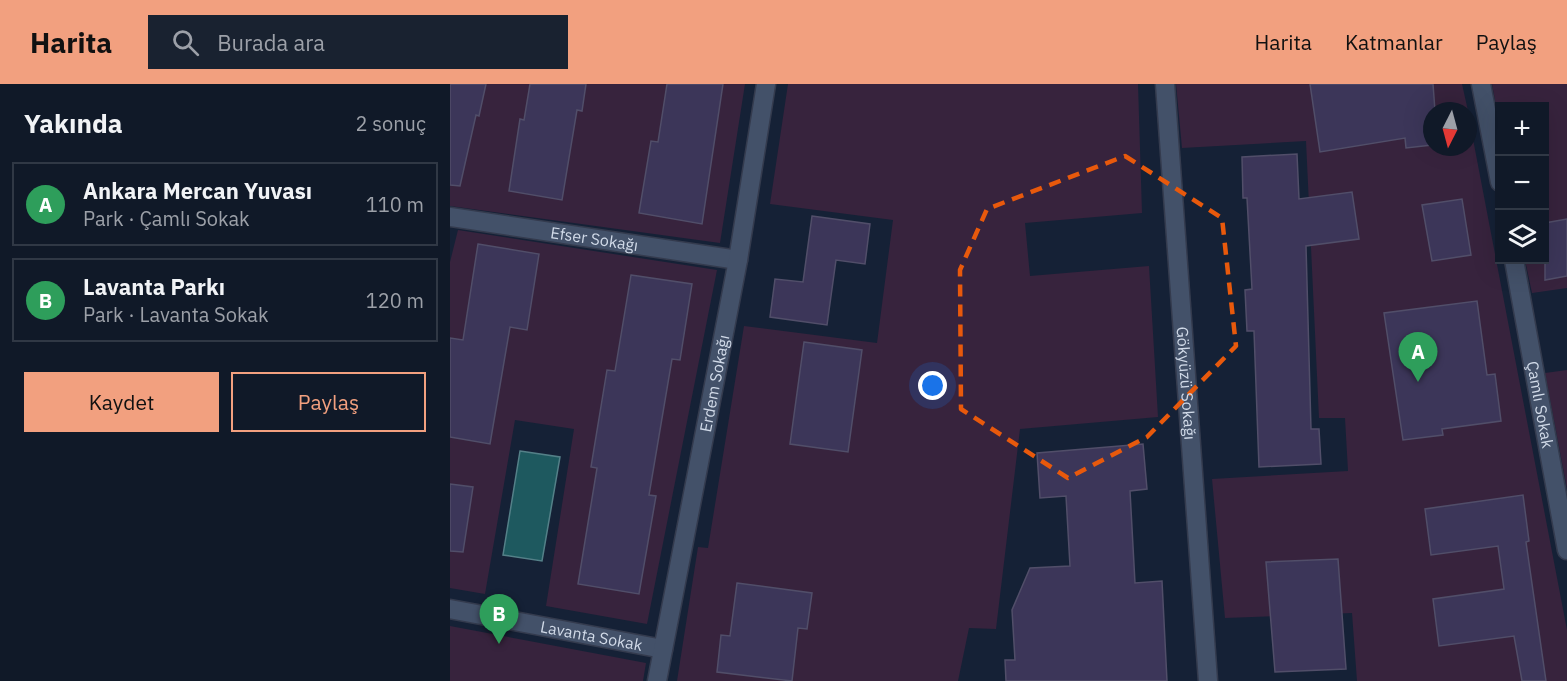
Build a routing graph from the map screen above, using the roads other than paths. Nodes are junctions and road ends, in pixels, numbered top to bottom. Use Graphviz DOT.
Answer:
graph roads {
  1 [pos="765,84"];
  2 [pos="1166,84"];
  3 [pos="1481,84"];
  4 [pos="1495,156"];
  5 [pos="450,217"];
  6 [pos="738,260"];
  7 [pos="1515,264"];
  8 [pos="1567,550"];
  9 [pos="450,609"];
  10 [pos="663,649"];
  11 [pos="657,681"];
  12 [pos="1208,681"];
  1 -- 6 [label="street, Erdem Sokağı"];
  2 -- 12 [label="street, Gökyüzü Sokağı"];
  3 -- 4 [label="street"];
  5 -- 6 [label="street, Efser Sokağı"];
  6 -- 10 [label="street, Erdem Sokağı"];
  7 -- 8 [label="street, Çamlı Sokak"];
  9 -- 10 [label="street, Lavanta Sokak"];
  10 -- 11 [label="street, Erdem Sokağı"];
}
